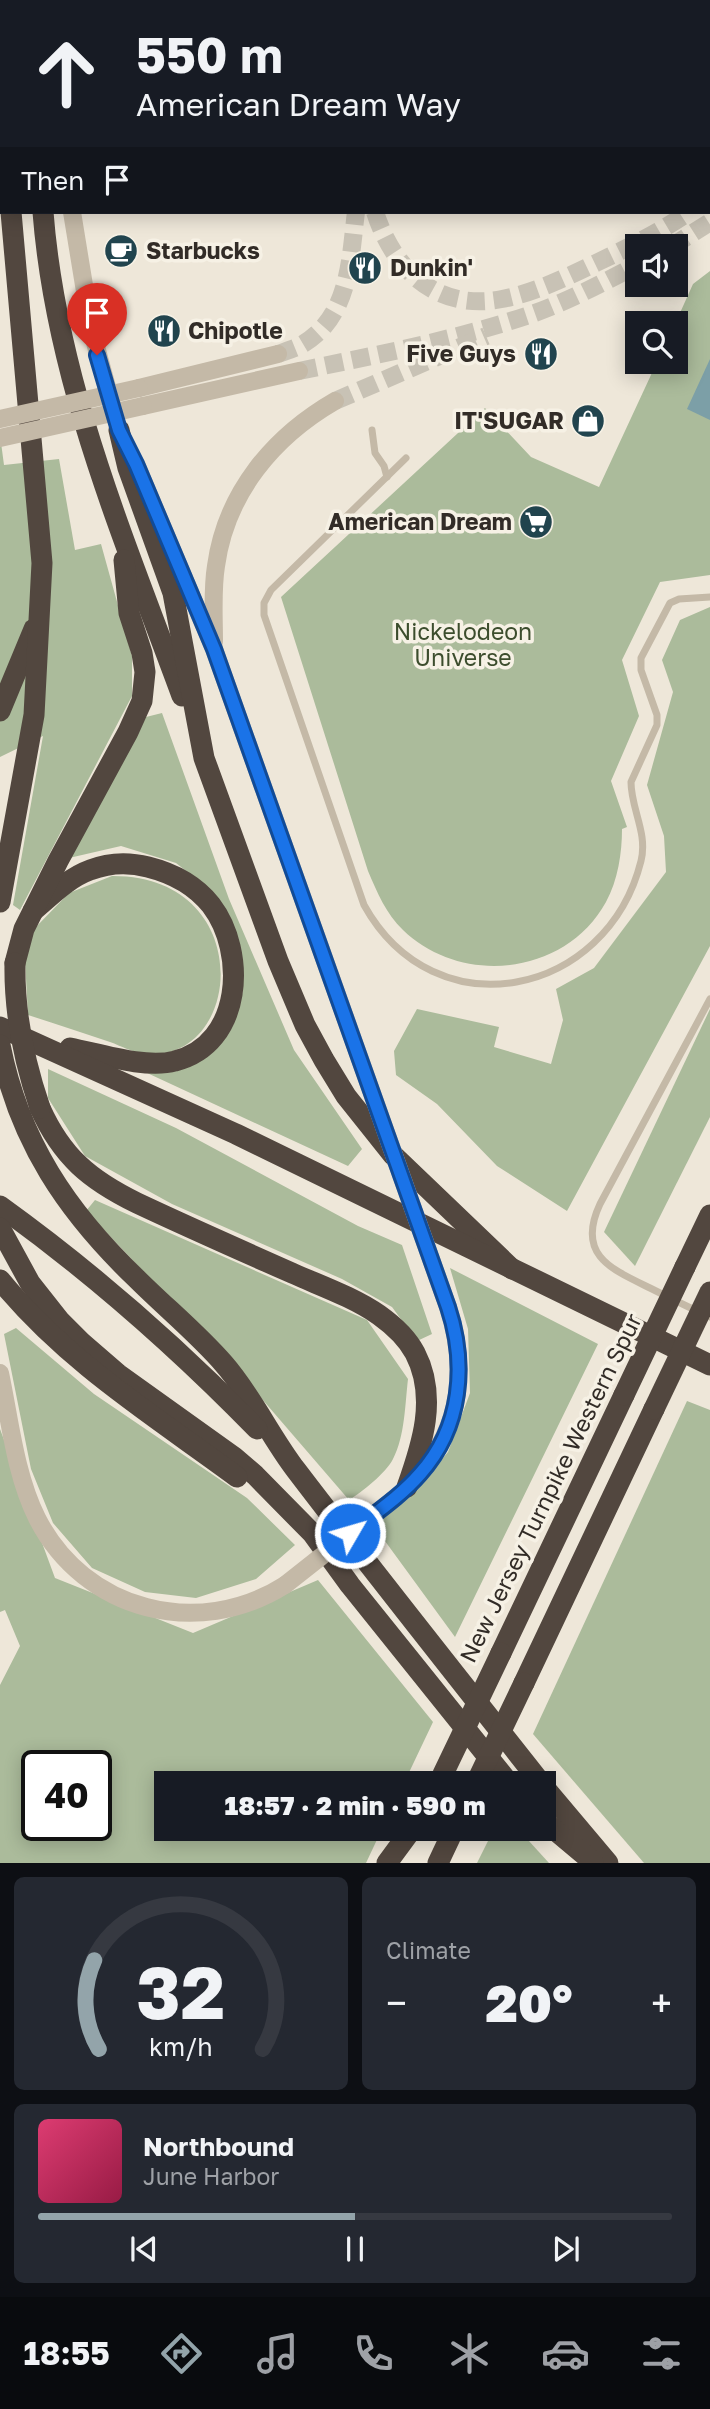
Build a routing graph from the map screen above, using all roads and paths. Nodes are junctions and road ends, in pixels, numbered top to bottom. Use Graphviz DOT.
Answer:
graph roads {
  1 [pos="11,214"];
  2 [pos="43,214"];
  3 [pos="75,215"];
  4 [pos="278,354"];
  5 [pos="299,371"];
  6 [pos="335,401"];
  7 [pos="0,419"];
  8 [pos="119,430"];
  9 [pos="372,430"];
  10 [pos="0,438"];
  11 [pos="406,458"];
  12 [pos="387,477"];
  13 [pos="121,530"];
  14 [pos="710,597"];
  15 [pos="40,614"];
  16 [pos="214,649"];
  17 [pos="0,711"];
  18 [pos="204,758"];
  19 [pos="13,827"];
  20 [pos="0,860"];
  21 [pos="0,902"];
  22 [pos="33,911"];
  23 [pos="710,999"];
  24 [pos="0,1027"];
  25 [pos="34,1041"];
  26 [pos="0,1045"];
  27 [pos="0,1206"];
  28 [pos="710,1215"];
  29 [pos="0,1228"];
  30 [pos="512,1269"];
  31 [pos="0,1280"];
  32 [pos="710,1292"];
  33 [pos="710,1317"];
  34 [pos="710,1365"];
  35 [pos="0,1373"];
  36 [pos="294,1468"];
  37 [pos="400,1493"];
  38 [pos="350,1585"];
  39 [pos="444,1771"];
  40 [pos="482,1771"];
  41 [pos="499,1771"];
  42 [pos="532,1771"];
  43 [pos="556,1801"];
  44 [pos="556,1831"];
  45 [pos="404,1841"];
  46 [pos="409,1841"];
  47 [pos="449,1841"];
  48 [pos="441,1859"];
  49 [pos="387,1863"];
  50 [pos="400,1863"];
  51 [pos="594,1863"];
  52 [pos="608,1863"];
  1 -- 15 [label="highway"];
  2 -- 13 [label="highway"];
  3 -- 8 [label="street"];
  4 -- 7 [label="street, bridge"];
  5 -- 10 [label="street, bridge"];
  6 -- 16 [label="street"];
  8 -- 16 [label="street"];
  8 -- 18 [label="highway"];
  9 -- 12 [label="lane"];
  11 -- 12 [label="lane"];
  12 -- 14 [label="lane"];
  13 -- 18 [label="highway"];
  13 -- 22 [label="highway"];
  15 -- 17 [label="highway"];
  15 -- 19 [label="highway"];
  16 -- 37 [label="street, bridge"];
  18 -- 30 [label="highway"];
  19 -- 20 [label="highway"];
  19 -- 21 [label="highway"];
  22 -- 25 [label="highway"];
  22 -- 37 [label="highway, bridge"];
  23 -- 33 [label="lane"];
  24 -- 25 [label="highway"];
  25 -- 30 [label="highway"];
  26 -- 36 [label="highway"];
  27 -- 36 [label="highway"];
  28 -- 39 [label="highway, New Jersey Turnpike Western Spur, bridge"];
  29 -- 38 [label="highway"];
  30 -- 34 [label="highway"];
  31 -- 38 [label="highway"];
  32 -- 40 [label="highway, bridge"];
  35 -- 37 [label="street, bridge"];
  36 -- 42 [label="highway"];
  38 -- 41 [label="highway"];
  43 -- 52 [label="highway"];
  44 -- 51 [label="highway"];
  45 -- 49 [label="highway"];
  46 -- 50 [label="highway"];
  47 -- 48 [label="highway"];
}
